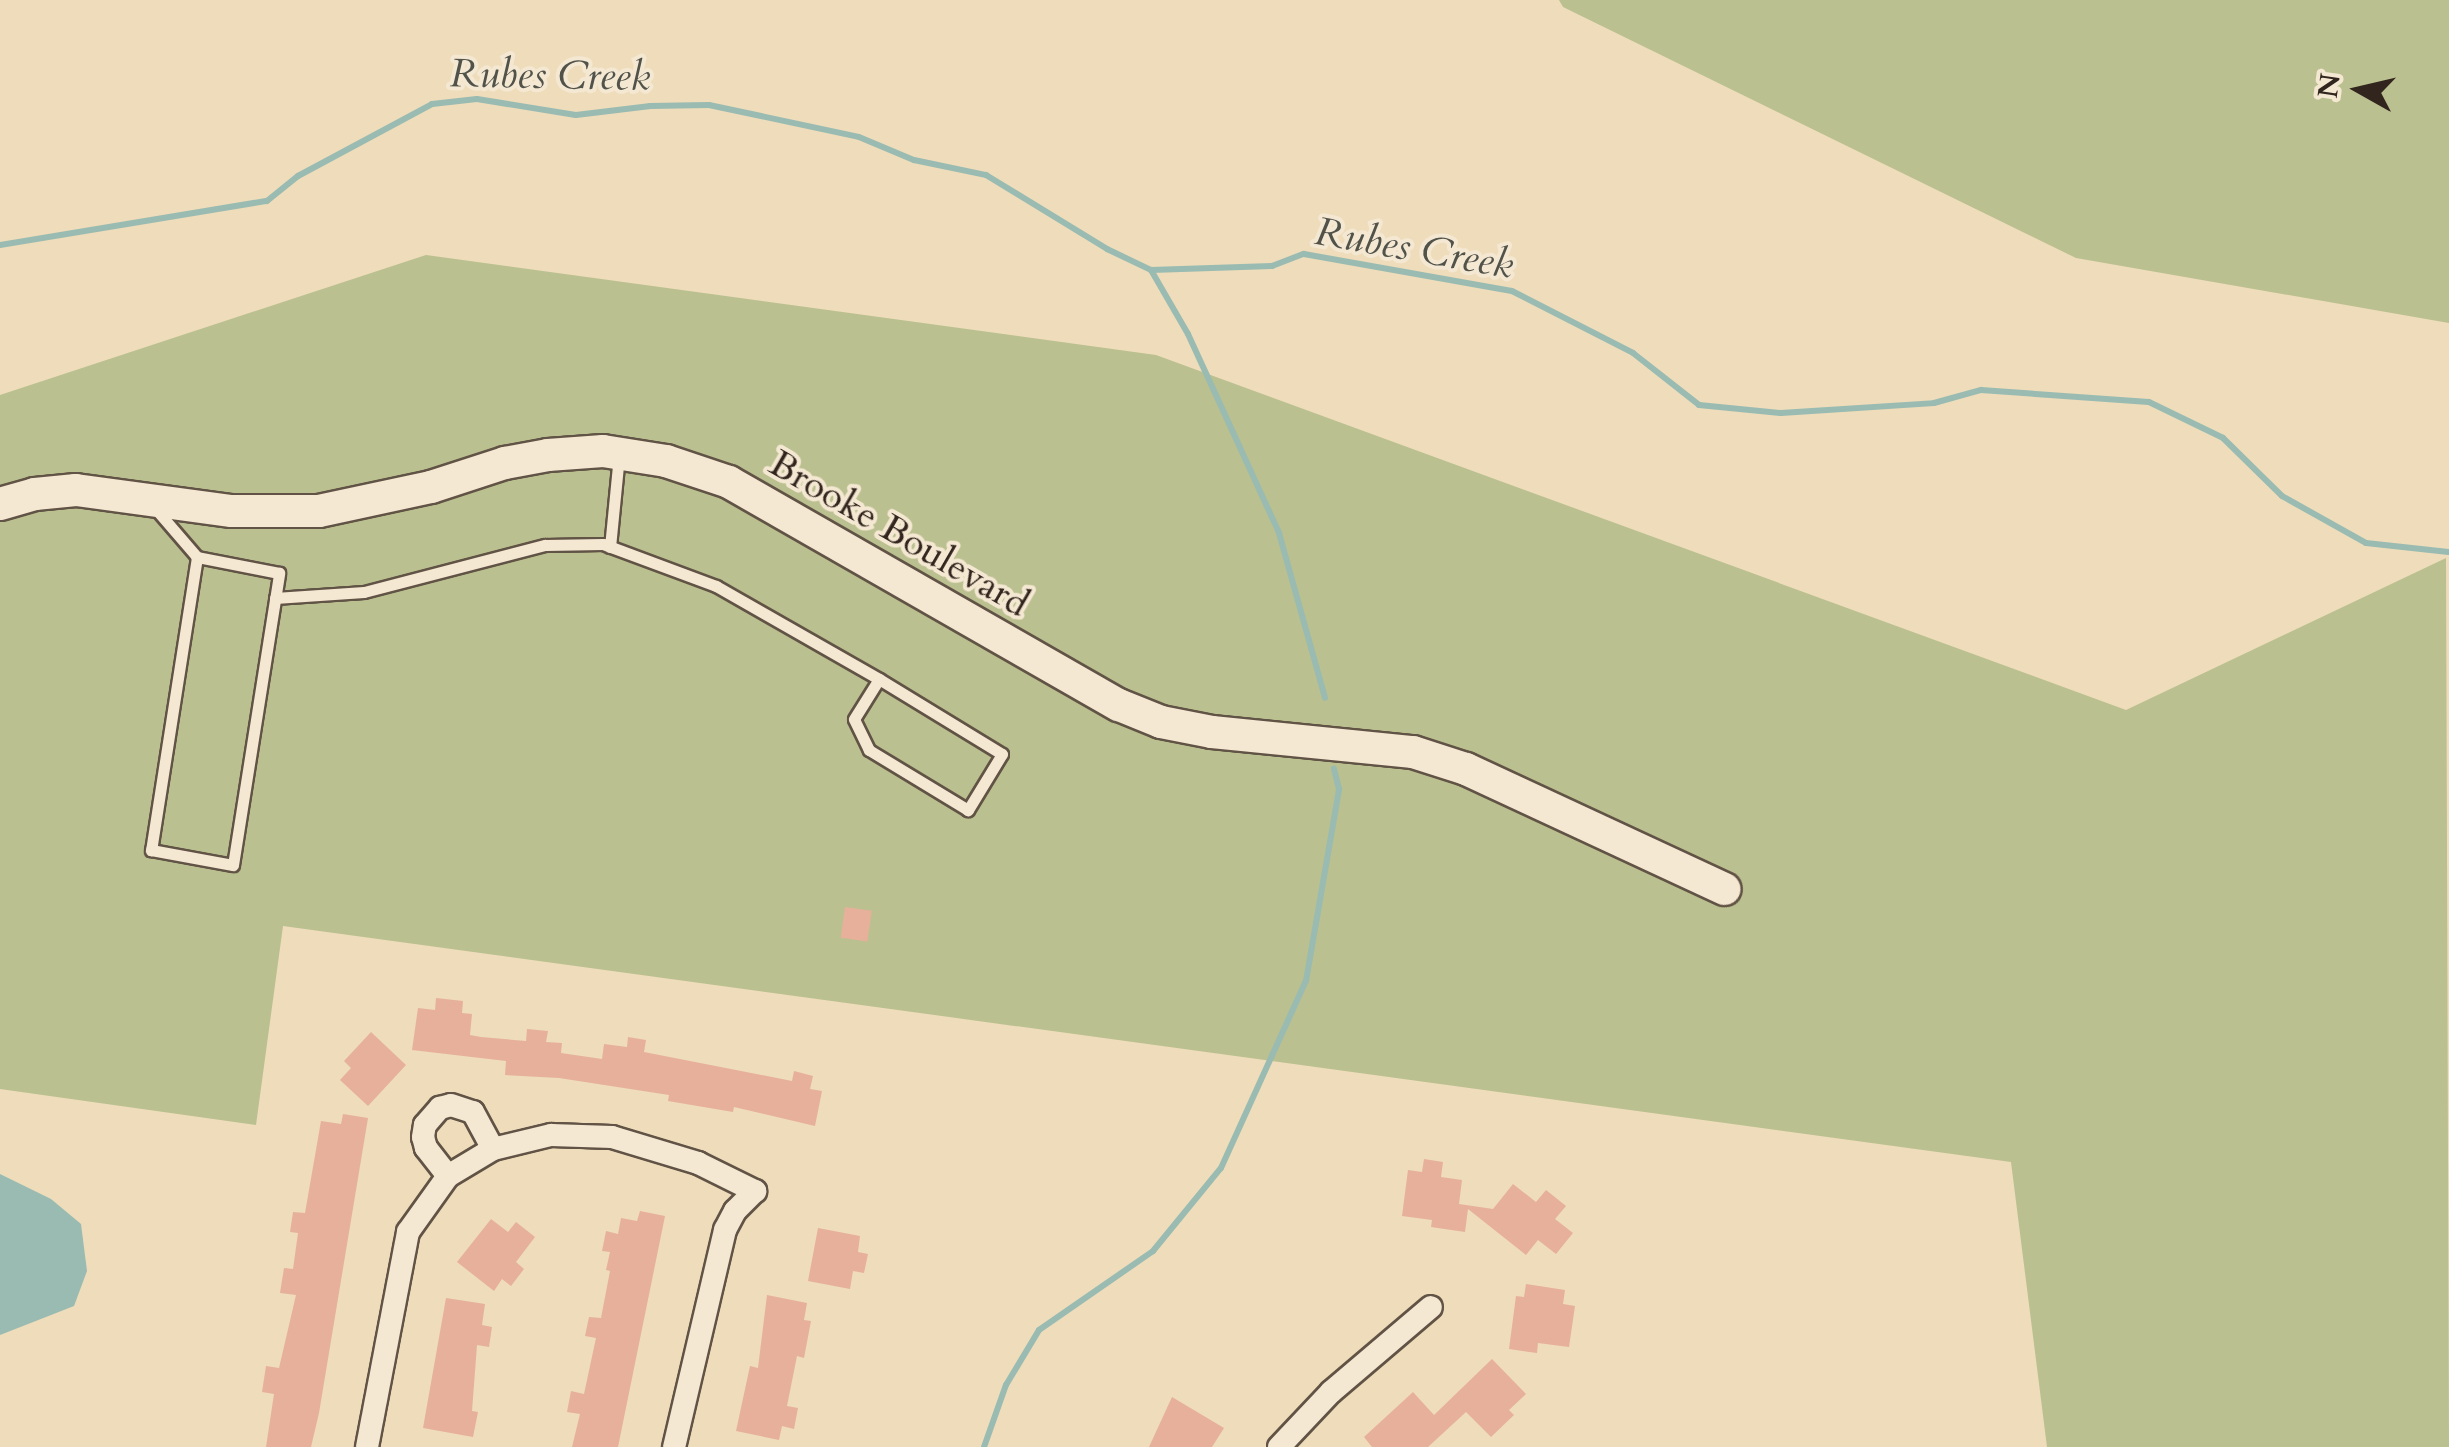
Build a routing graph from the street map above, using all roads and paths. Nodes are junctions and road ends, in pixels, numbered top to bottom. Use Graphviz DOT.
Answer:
graph roads {
  1 [pos="619,454"];
  2 [pos="149,500"];
  3 [pos="0,504"];
  4 [pos="610,547"];
  5 [pos="196,557"];
  6 [pos="276,598"];
  7 [pos="880,680"];
  8 [pos="1725,890"];
  9 [pos="493,1149"];
  10 [pos="448,1176"];
  11 [pos="1431,1307"];
  12 [pos="367,1447"];
  13 [pos="674,1447"];
  14 [pos="1278,1447"];
  1 -- 2 [label="street, Brooke Boulevard"];
  1 -- 4 [label="lane"];
  1 -- 8 [label="street, Brooke Boulevard"];
  2 -- 3 [label="street, Brooke Boulevard"];
  2 -- 5 [label="lane"];
  4 -- 6 [label="lane"];
  4 -- 7 [label="lane"];
  5 -- 6 [label="lane"];
  5 -- 6 [label="lane"];
  7 -- 7 [label="lane"];
  9 -- 10 [label="street"];
  9 -- 10 [label="street"];
  9 -- 13 [label="street"];
  10 -- 12 [label="street"];
  11 -- 14 [label="street"];
}
